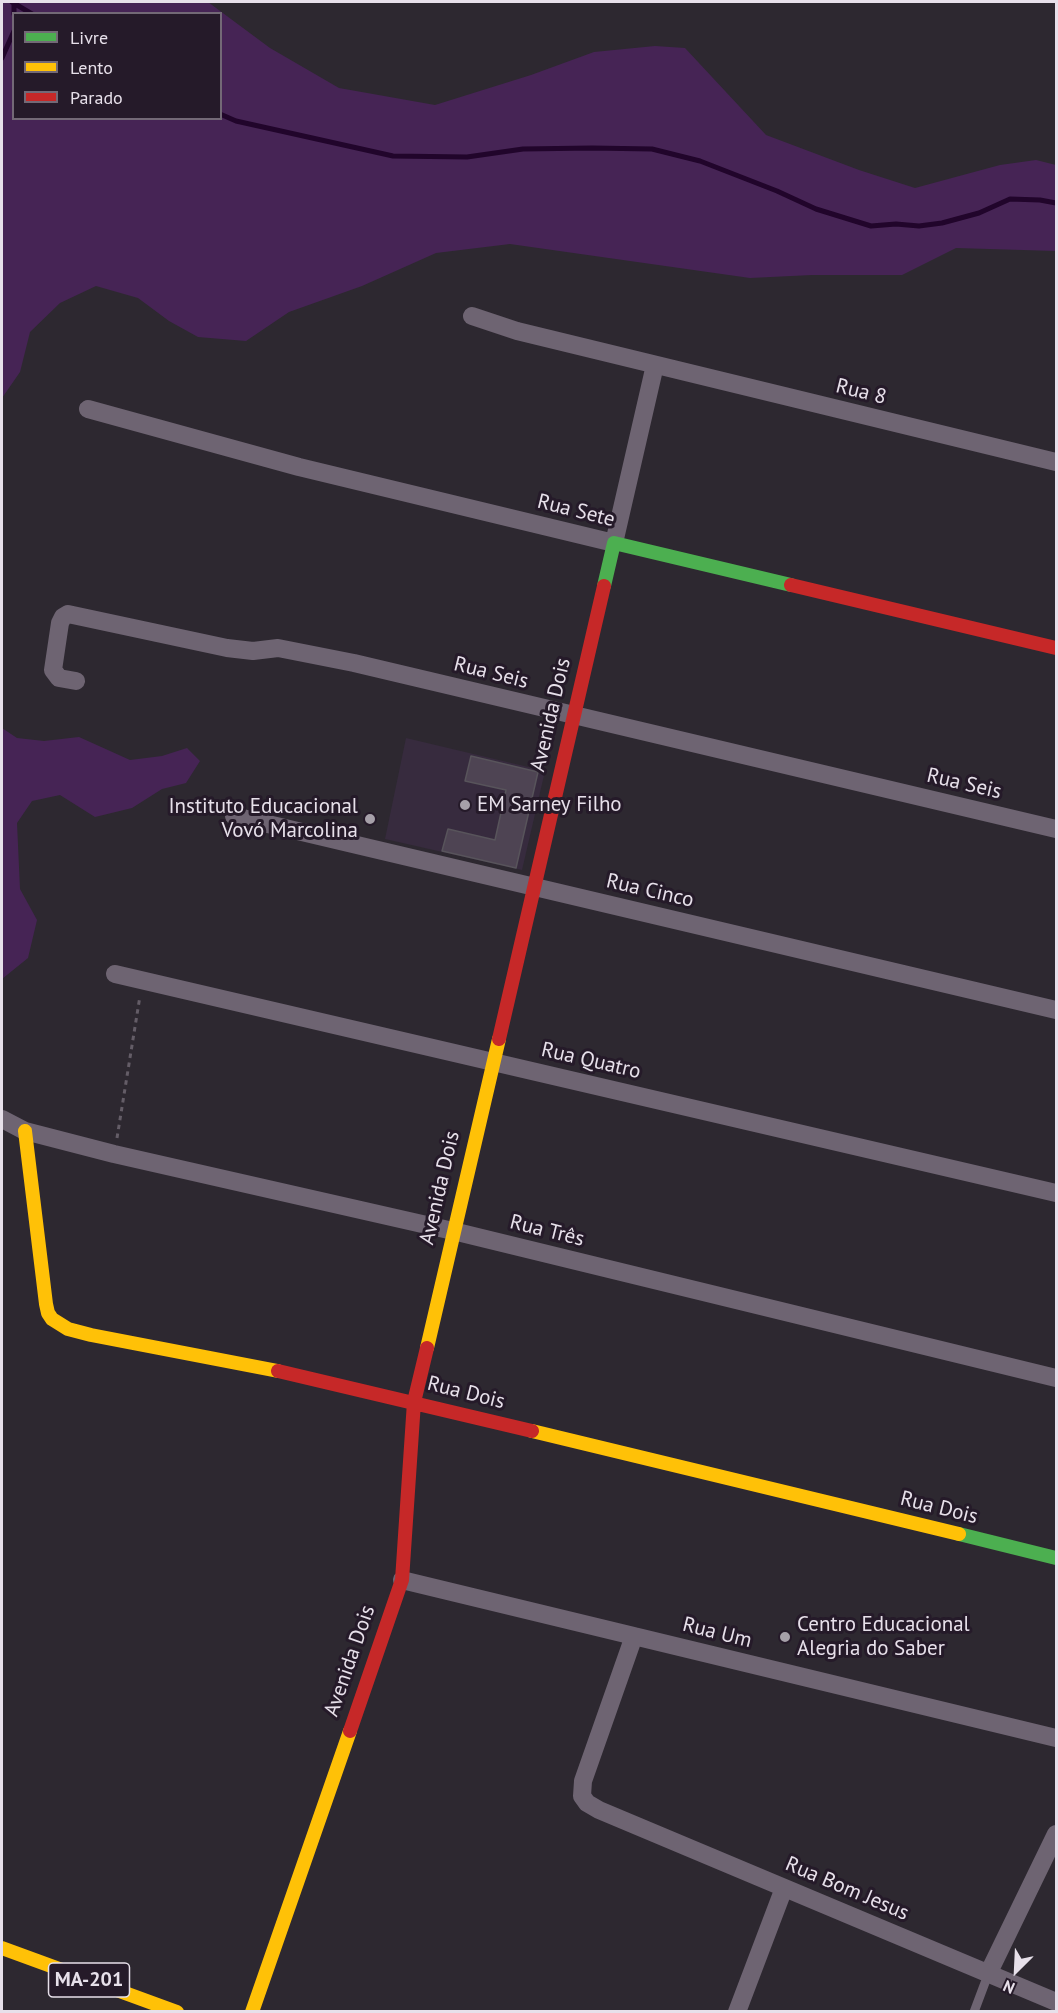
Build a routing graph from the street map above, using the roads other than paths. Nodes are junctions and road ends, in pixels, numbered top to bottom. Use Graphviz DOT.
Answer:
graph roads {
  1 [pos="472,316"];
  2 [pos="655,365"];
  3 [pos="88,409"];
  4 [pos="1056,462"];
  5 [pos="614,543"];
  6 [pos="1056,648"];
  7 [pos="76,681"];
  8 [pos="573,716"];
  9 [pos="234,816"];
  10 [pos="1056,829"];
  11 [pos="534,886"];
  12 [pos="115,974"];
  13 [pos="1056,1010"];
  14 [pos="493,1062"];
  15 [pos="2,1119"];
  16 [pos="25,1131"];
  17 [pos="1056,1193"];
  18 [pos="453,1231"];
  19 [pos="1056,1378"];
  20 [pos="414,1402"];
  21 [pos="1056,1558"];
  22 [pos="402,1580"];
  23 [pos="634,1636"];
  24 [pos="1056,1738"];
  25 [pos="1056,1834"];
  26 [pos="784,1888"];
  27 [pos="2,1948"];
  28 [pos="988,1972"];
  29 [pos="1056,2002"];
  30 [pos="177,2012"];
  31 [pos="252,2012"];
  32 [pos="738,2012"];
  33 [pos="974,2012"];
  1 -- 2 [label="street, Rua 8"];
  2 -- 4 [label="street, Rua 8"];
  2 -- 5 [label="street, Avenida Dois"];
  3 -- 5 [label="street, Rua Sete"];
  5 -- 6 [label="street, Rua Sete"];
  5 -- 8 [label="street, Avenida Dois"];
  7 -- 8 [label="street, Rua Seis"];
  8 -- 10 [label="street, Rua Seis"];
  8 -- 11 [label="street, Avenida Dois"];
  9 -- 11 [label="street, Rua Cinco"];
  11 -- 13 [label="street, Rua Cinco"];
  11 -- 14 [label="street, Avenida Dois"];
  12 -- 14 [label="street, Rua Quatro"];
  14 -- 17 [label="street, Rua Quatro"];
  14 -- 18 [label="street, Avenida Dois"];
  15 -- 16 [label="street, Rua Três"];
  16 -- 18 [label="street, Rua Três"];
  16 -- 20 [label="street, Rua Dois"];
  18 -- 19 [label="street, Rua Três"];
  18 -- 20 [label="street, Avenida Dois"];
  20 -- 21 [label="street, Rua Dois"];
  20 -- 22 [label="street, Avenida Dois"];
  22 -- 23 [label="street, Rua Um"];
  22 -- 31 [label="street, Avenida Dois"];
  23 -- 24 [label="street, Rua Um"];
  23 -- 26 [label="street, Rua Bom Jesus"];
  25 -- 28 [label="street"];
  26 -- 28 [label="street, Rua Bom Jesus"];
  26 -- 32 [label="street"];
  27 -- 30 [label="street, MA-201"];
  28 -- 29 [label="street, Rua Bom Jesus"];
  28 -- 33 [label="lane"];
}
